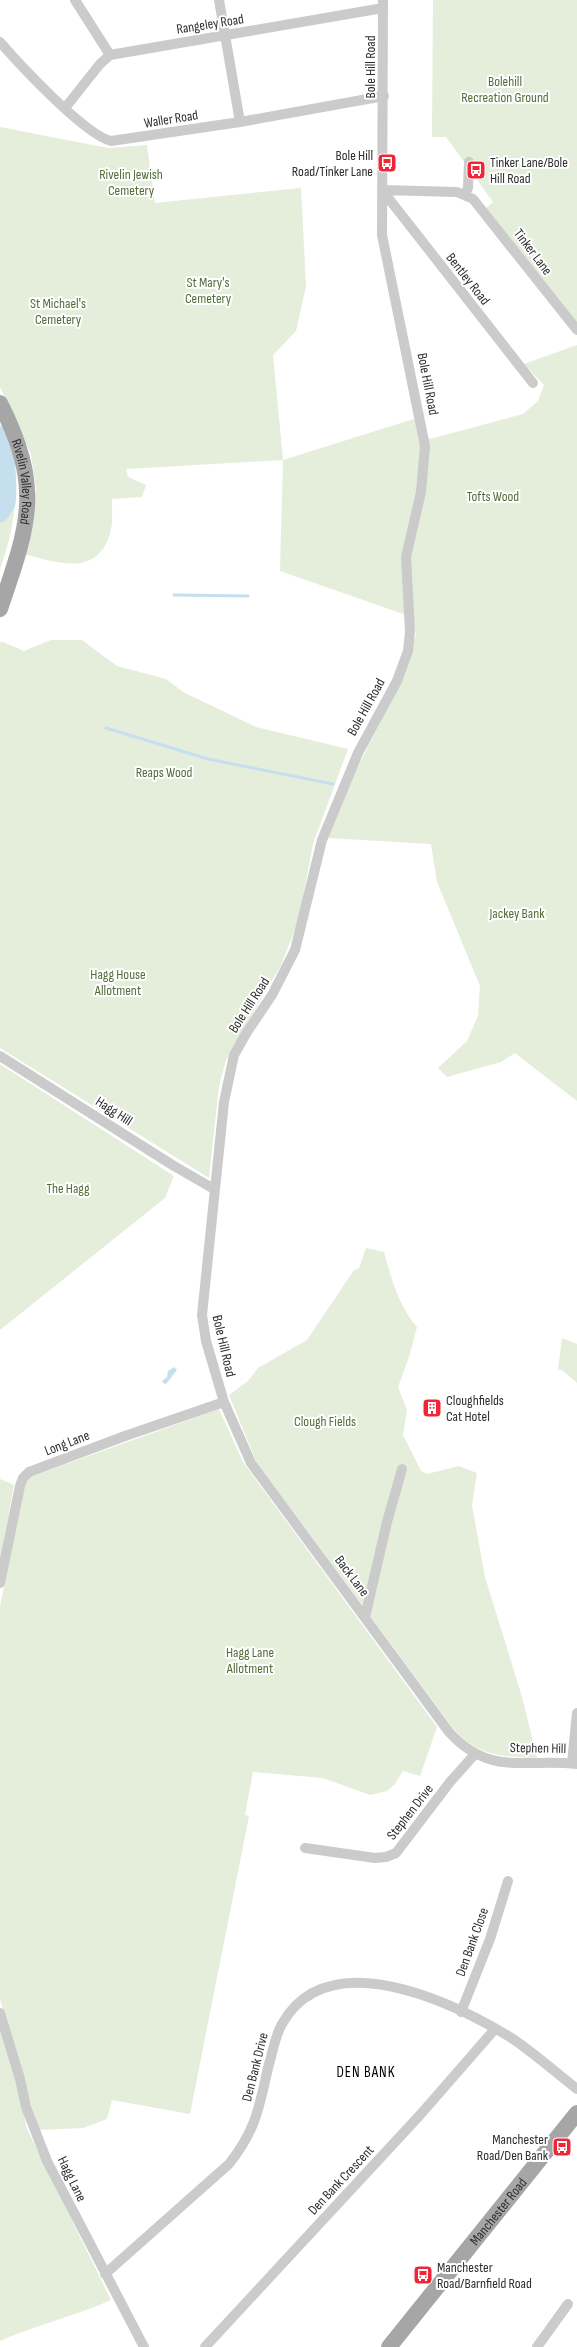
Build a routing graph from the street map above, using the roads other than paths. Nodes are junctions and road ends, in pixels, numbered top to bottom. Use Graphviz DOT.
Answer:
graph roads {
  1 [pos="75,0"];
  2 [pos="219,0"];
  3 [pos="383,4"];
  4 [pos="226,36"];
  5 [pos="0,42"];
  6 [pos="110,55"];
  7 [pos="384,96"];
  8 [pos="65,108"];
  9 [pos="240,122"];
  10 [pos="469,162"];
  11 [pos="382,190"];
  12 [pos="465,194"];
  13 [pos="577,330"];
  14 [pos="533,383"];
  15 [pos="0,403"];
  16 [pos="0,609"];
  17 [pos="0,1056"];
  18 [pos="214,1189"];
  19 [pos="224,1402"];
  20 [pos="402,1469"];
  21 [pos="0,1583"];
  22 [pos="365,1617"];
  23 [pos="577,1713"];
  24 [pos="475,1754"];
  25 [pos="574,1763"];
  26 [pos="305,1848"];
  27 [pos="508,1881"];
  28 [pos="461,2012"];
  29 [pos="0,2013"];
  30 [pos="495,2029"];
  31 [pos="577,2089"];
  32 [pos="577,2113"];
  33 [pos="105,2274"];
  34 [pos="568,2304"];
  35 [pos="144,2347"];
  36 [pos="205,2347"];
  37 [pos="389,2347"];
  38 [pos="537,2347"];
  1 -- 6 [label="street"];
  2 -- 4 [label="street"];
  3 -- 4 [label="street, Rangeley Road"];
  3 -- 7 [label="street, Bole Hill Road"];
  4 -- 6 [label="street, Rangeley Road"];
  4 -- 9 [label="street"];
  5 -- 8 [label="street, Waller Road"];
  6 -- 8 [label="street"];
  7 -- 9 [label="street, Waller Road"];
  7 -- 11 [label="street, Bole Hill Road"];
  8 -- 9 [label="street, Waller Road"];
  10 -- 12 [label="street"];
  11 -- 12 [label="street"];
  11 -- 14 [label="street, Bentley Road"];
  11 -- 18 [label="street, Bole Hill Road"];
  12 -- 13 [label="street, Tinker Lane"];
  15 -- 16 [label="main road, Rivelin Valley Road"];
  17 -- 18 [label="street, Hagg Hill"];
  18 -- 19 [label="street, Bole Hill Road"];
  19 -- 21 [label="street, Long Lane"];
  19 -- 22 [label="street, Back Lane"];
  20 -- 22 [label="street"];
  22 -- 24 [label="street, Back Lane"];
  23 -- 25 [label="street"];
  24 -- 25 [label="street, Stephen Hill"];
  24 -- 26 [label="street, Stephen Drive"];
  27 -- 28 [label="street, Den Bank Close"];
  28 -- 30 [label="street, Den Bank Drive"];
  28 -- 33 [label="street, Den Bank Drive"];
  29 -- 33 [label="street, Hagg Lane"];
  30 -- 31 [label="street, Den Bank Drive"];
  30 -- 36 [label="street, Den Bank Crescent"];
  32 -- 37 [label="main road, Manchester Road"];
  33 -- 35 [label="street, Hagg Lane"];
  34 -- 38 [label="street"];
}
